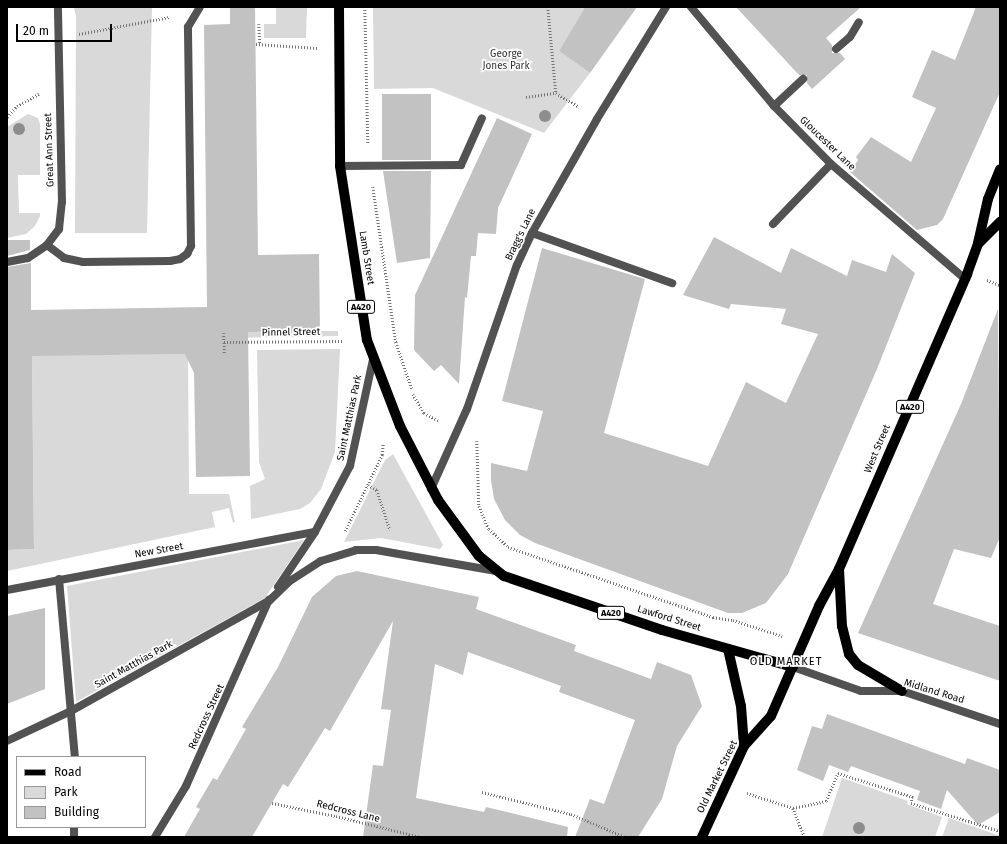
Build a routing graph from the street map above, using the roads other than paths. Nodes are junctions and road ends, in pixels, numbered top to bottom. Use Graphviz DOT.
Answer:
graph roads {
  1 [pos="58,7"];
  2 [pos="339,7"];
  3 [pos="666,7"];
  4 [pos="691,7"];
  5 [pos="198,10"];
  6 [pos="859,22"];
  7 [pos="836,49"];
  8 [pos="803,79"];
  9 [pos="774,106"];
  10 [pos="482,118"];
  11 [pos="831,164"];
  12 [pos="340,166"];
  13 [pos="1000,169"];
  14 [pos="1000,222"];
  15 [pos="772,224"];
  16 [pos="532,233"];
  17 [pos="978,243"];
  18 [pos="47,245"];
  19 [pos="7,262"];
  20 [pos="965,280"];
  21 [pos="672,283"];
  22 [pos="373,360"];
  23 [pos="431,489"];
  24 [pos="315,532"];
  25 [pos="840,569"];
  26 [pos="496,571"];
  27 [pos="59,579"];
  28 [pos="7,590"];
  29 [pos="269,601"];
  30 [pos="728,650"];
  31 [pos="792,667"];
  32 [pos="902,691"];
  33 [pos="71,711"];
  34 [pos="1000,724"];
  35 [pos="7,741"];
  36 [pos="744,746"];
  37 [pos="75,756"];
  38 [pos="155,837"];
  39 [pos="702,837"];
  1 -- 18 [label="street, Great Ann Street"];
  2 -- 12 [label="main road, Lamb Street / A420"];
  3 -- 16 [label="street, Bragg's Lane"];
  4 -- 9 [label="street, Gloucester Lane"];
  5 -- 18 [label="street"];
  6 -- 7 [label="street"];
  8 -- 9 [label="street"];
  9 -- 11 [label="street, Gloucester Lane"];
  10 -- 12 [label="street"];
  11 -- 15 [label="street"];
  11 -- 20 [label="street, Gloucester Lane"];
  12 -- 22 [label="main road, Lamb Street / A420"];
  13 -- 17 [label="main road, West Street / A420"];
  14 -- 17 [label="main road"];
  16 -- 21 [label="street"];
  16 -- 23 [label="street, Bragg's Lane"];
  17 -- 20 [label="main road, West Street / A420"];
  18 -- 19 [label="street, Great Ann Street"];
  20 -- 25 [label="main road, West Street / A420"];
  22 -- 23 [label="main road, Lamb Street / A420"];
  22 -- 24 [label="street, Saint Matthias Park"];
  23 -- 26 [label="main road, Lamb Street / A420"];
  24 -- 27 [label="street, New Street"];
  24 -- 29 [label="street, Saint Matthias Park"];
  25 -- 31 [label="main road, West Street / A420"];
  25 -- 32 [label="main road"];
  26 -- 29 [label="street, Saint Matthias Park"];
  26 -- 30 [label="main road, Lawford Street / A420"];
  27 -- 28 [label="street, New Street"];
  27 -- 33 [label="street"];
  29 -- 33 [label="street, Saint Matthias Park"];
  29 -- 38 [label="street, Redcross Street"];
  30 -- 31 [label="main road, Lawford Street / A420"];
  30 -- 36 [label="main road"];
  31 -- 32 [label="street, Midland Road"];
  31 -- 36 [label="main road, Old Market Street / A420"];
  32 -- 34 [label="street, Midland Road"];
  33 -- 35 [label="street, Saint Matthias Park"];
  33 -- 37 [label="street"];
  36 -- 39 [label="main road, Old Market Street / A420"];
}
